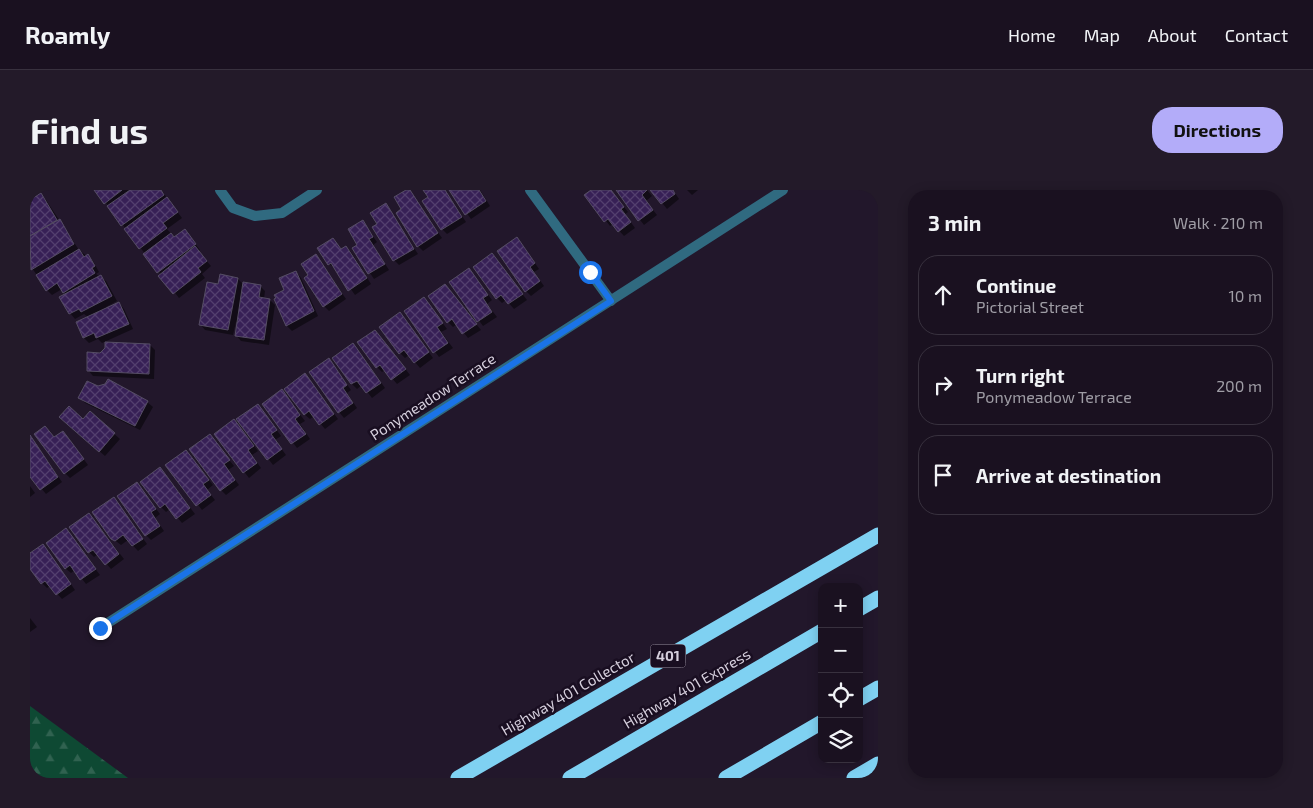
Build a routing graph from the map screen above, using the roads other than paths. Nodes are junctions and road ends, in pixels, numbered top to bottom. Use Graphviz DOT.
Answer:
graph roads {
  1 [pos="220,190"];
  2 [pos="318,190"];
  3 [pos="530,190"];
  4 [pos="783,190"];
  5 [pos="611,301"];
  6 [pos="878,535"];
  7 [pos="878,598"];
  8 [pos="863,607"];
  9 [pos="100,628"];
  10 [pos="818,633"];
  11 [pos="878,688"];
  12 [pos="863,697"];
  13 [pos="818,724"];
  14 [pos="878,764"];
  15 [pos="458,778"];
  16 [pos="570,778"];
  17 [pos="726,778"];
  18 [pos="854,778"];
  1 -- 2 [label="street"];
  3 -- 5 [label="street"];
  4 -- 5 [label="street, Ponymeadow Terrace"];
  5 -- 9 [label="street, Ponymeadow Terrace"];
  6 -- 15 [label="highway, Highway 401 Collector / 401"];
  7 -- 8 [label="highway"];
  10 -- 16 [label="highway, Highway 401 Express"];
  11 -- 12 [label="highway"];
  13 -- 17 [label="highway"];
  14 -- 18 [label="highway"];
}
